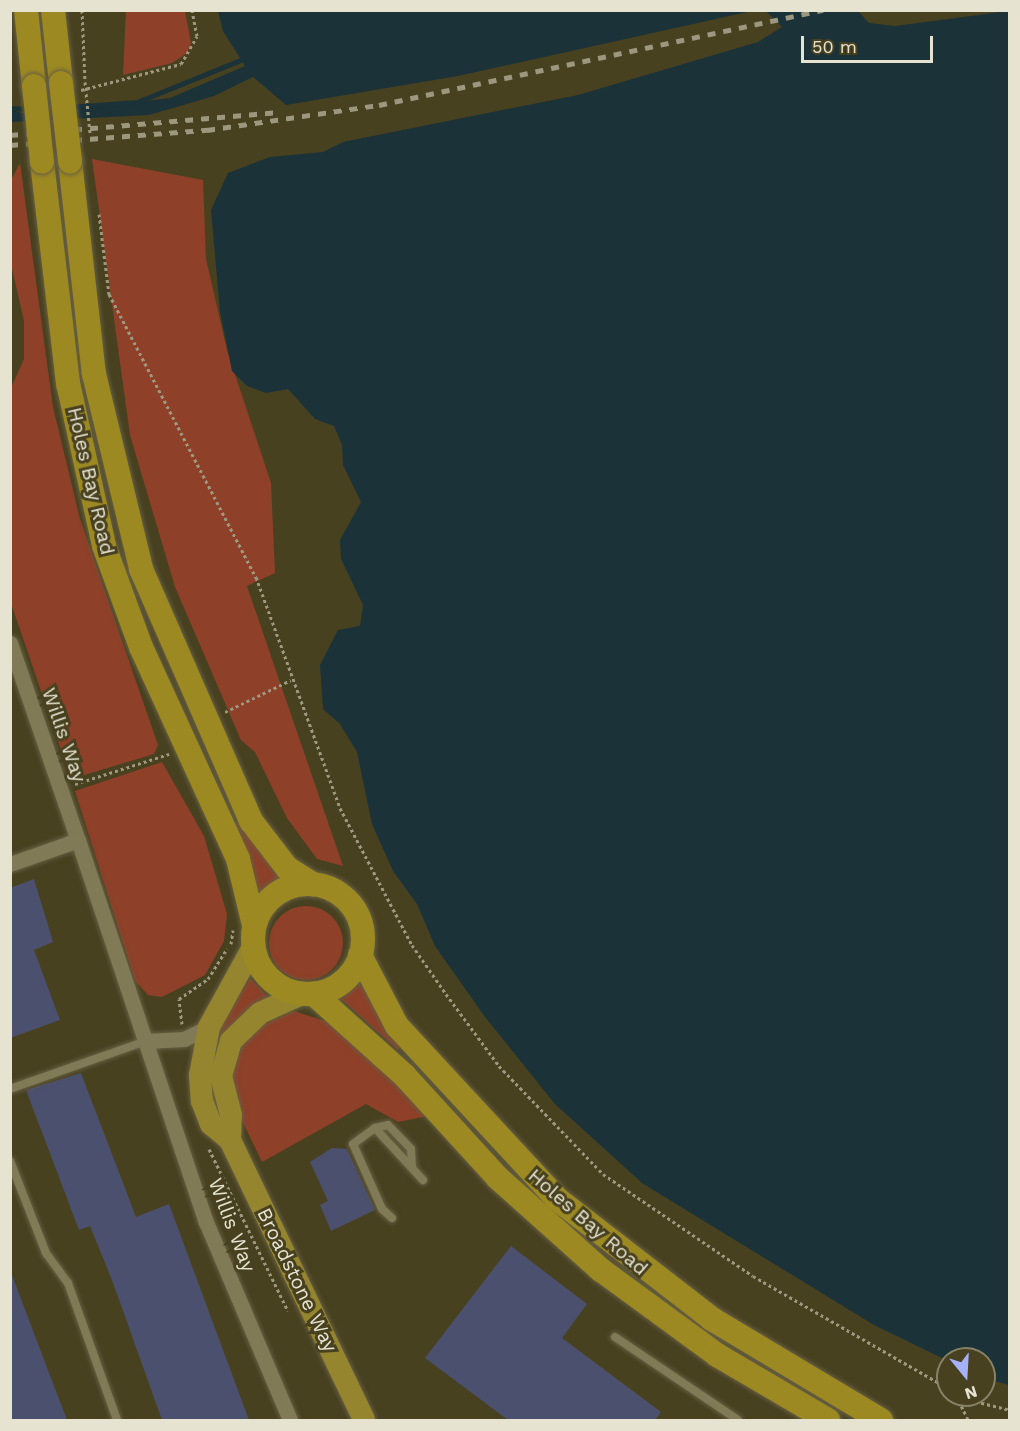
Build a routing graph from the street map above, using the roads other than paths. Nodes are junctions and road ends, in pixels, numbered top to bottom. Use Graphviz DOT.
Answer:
graph roads {
  1 [pos="26,10"];
  2 [pos="53,10"];
  3 [pos="10,643"];
  4 [pos="78,840"];
  5 [pos="10,864"];
  6 [pos="313,884"];
  7 [pos="254,936"];
  8 [pos="360,955"];
  9 [pos="308,994"];
  10 [pos="209,1027"];
  11 [pos="146,1041"];
  12 [pos="10,1089"];
  13 [pos="230,1140"];
  14 [pos="10,1161"];
  15 [pos="423,1180"];
  16 [pos="392,1218"];
  17 [pos="615,1337"];
  18 [pos="117,1420"];
  19 [pos="290,1420"];
  20 [pos="364,1420"];
  21 [pos="738,1420"];
  22 [pos="828,1420"];
  23 [pos="881,1420"];
  1 -- 7 [label="highway, Holes Bay Road, bridge"];
  2 -- 6 [label="highway, Holes Bay Road, bridge"];
  3 -- 4 [label="street, Willis Way"];
  4 -- 5 [label="street"];
  4 -- 11 [label="street, Willis Way"];
  6 -- 7 [label="highway"];
  6 -- 8 [label="highway"];
  7 -- 9 [label="highway"];
  7 -- 10 [label="main road, Broadstone Way"];
  8 -- 9 [label="highway"];
  8 -- 23 [label="highway, Holes Bay Road"];
  9 -- 13 [label="main road, Broadstone Way"];
  9 -- 22 [label="highway, Holes Bay Road"];
  10 -- 11 [label="street"];
  10 -- 13 [label="main road, Broadstone Way"];
  11 -- 12 [label="lane"];
  11 -- 19 [label="street, Willis Way"];
  13 -- 20 [label="main road, Broadstone Way"];
  14 -- 18 [label="lane"];
  15 -- 16 [label="lane"];
  17 -- 21 [label="lane"];
}
